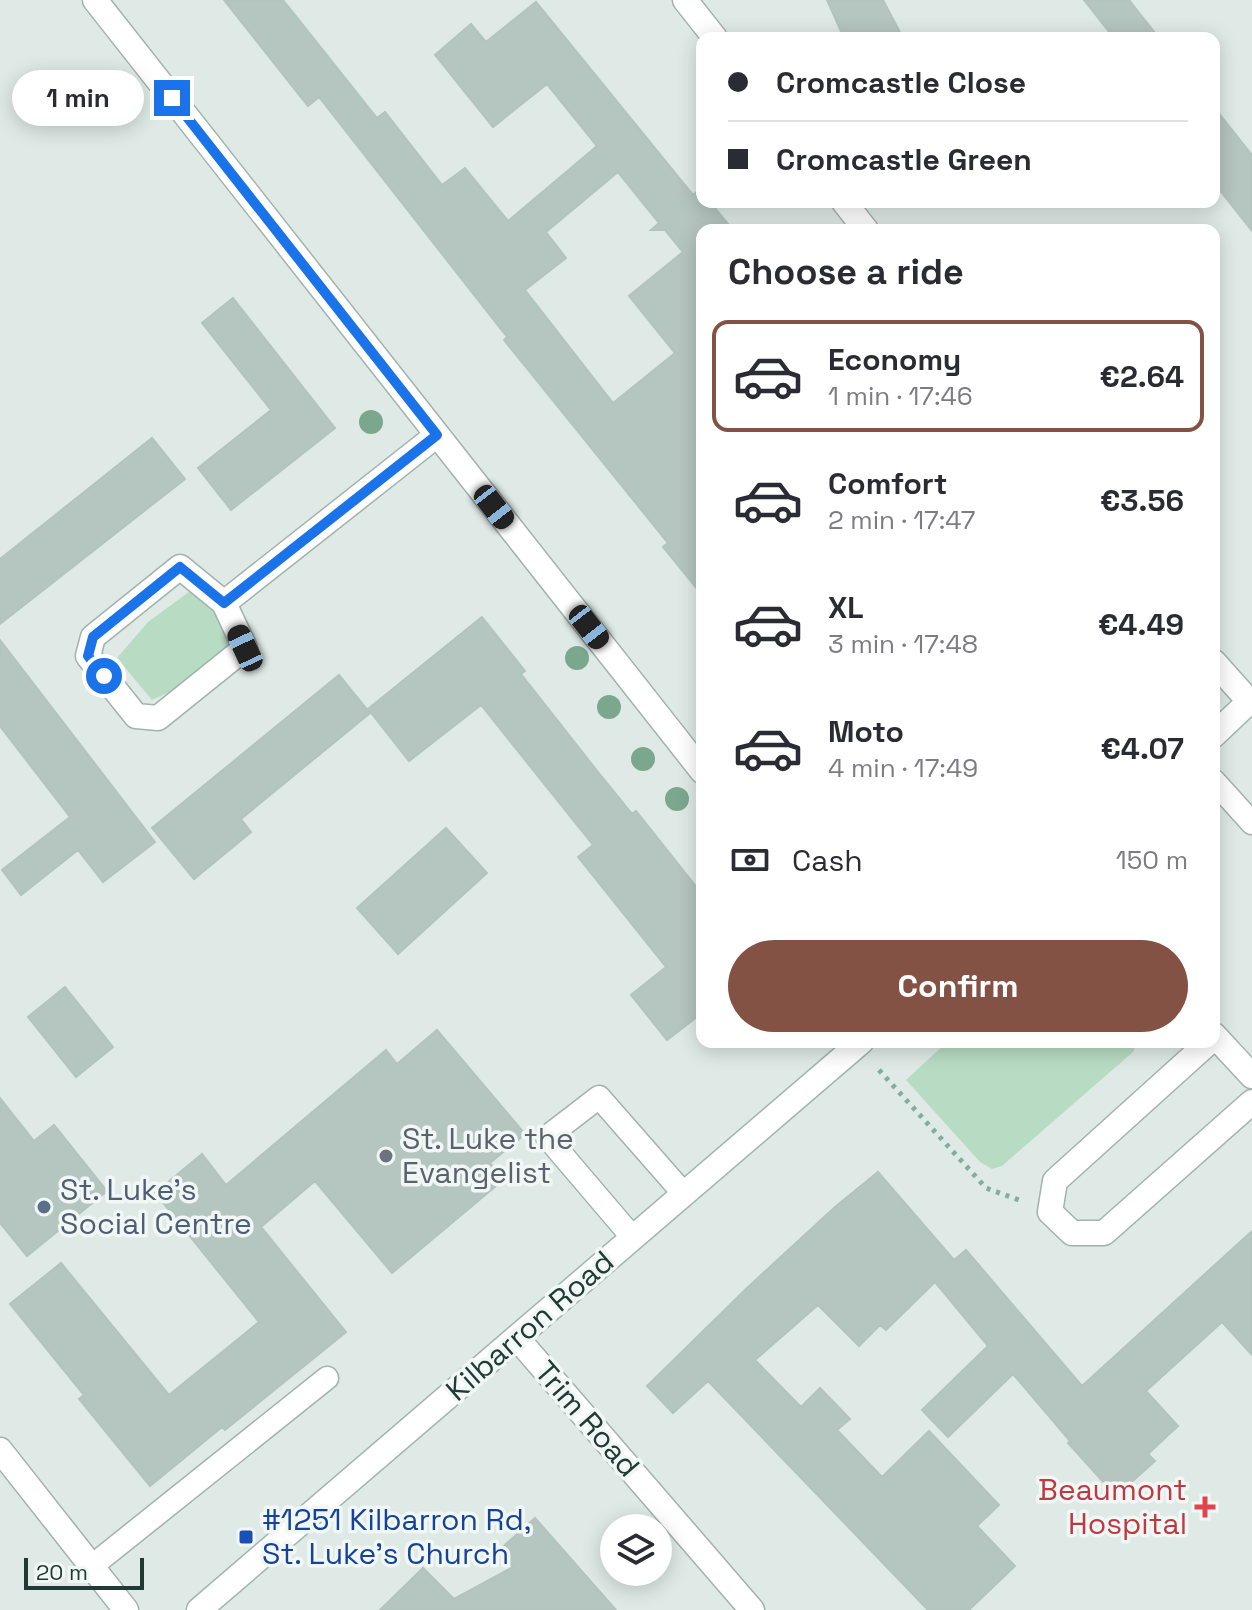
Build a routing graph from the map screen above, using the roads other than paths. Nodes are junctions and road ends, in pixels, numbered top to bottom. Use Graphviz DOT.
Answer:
graph roads {
  1 [pos="95,0"];
  2 [pos="685,0"];
  3 [pos="710,32"];
  4 [pos="849,208"];
  5 [pos="861,224"];
  6 [pos="437,435"];
  7 [pos="224,603"];
  8 [pos="1220,668"];
  9 [pos="1251,700"];
  10 [pos="1220,729"];
  11 [pos="696,763"];
  12 [pos="1220,788"];
  13 [pos="1252,823"];
  14 [pos="1220,1045"];
  15 [pos="854,1048"];
  16 [pos="1202,1048"];
  17 [pos="1252,1076"];
  18 [pos="1252,1102"];
  19 [pos="684,1194"];
  20 [pos="633,1238"];
  21 [pos="517,1338"];
  22 [pos="327,1378"];
  23 [pos="0,1450"];
  24 [pos="92,1566"];
  25 [pos="126,1610"];
  26 [pos="199,1610"];
  27 [pos="752,1610"];
  1 -- 6 [label="street"];
  2 -- 3 [label="street"];
  4 -- 5 [label="street"];
  6 -- 7 [label="street"];
  6 -- 11 [label="street"];
  7 -- 7 [label="street"];
  8 -- 9 [label="street"];
  9 -- 10 [label="street"];
  12 -- 13 [label="lane"];
  14 -- 17 [label="street"];
  15 -- 19 [label="street, Kilbarron Road"];
  16 -- 18 [label="street"];
  19 -- 20 [label="street, Kilbarron Road"];
  19 -- 20 [label="lane"];
  20 -- 21 [label="street, Kilbarron Road"];
  21 -- 26 [label="street, Kilbarron Road"];
  21 -- 27 [label="street, Trim Road"];
  22 -- 24 [label="lane"];
  23 -- 24 [label="street"];
  24 -- 25 [label="street"];
}
